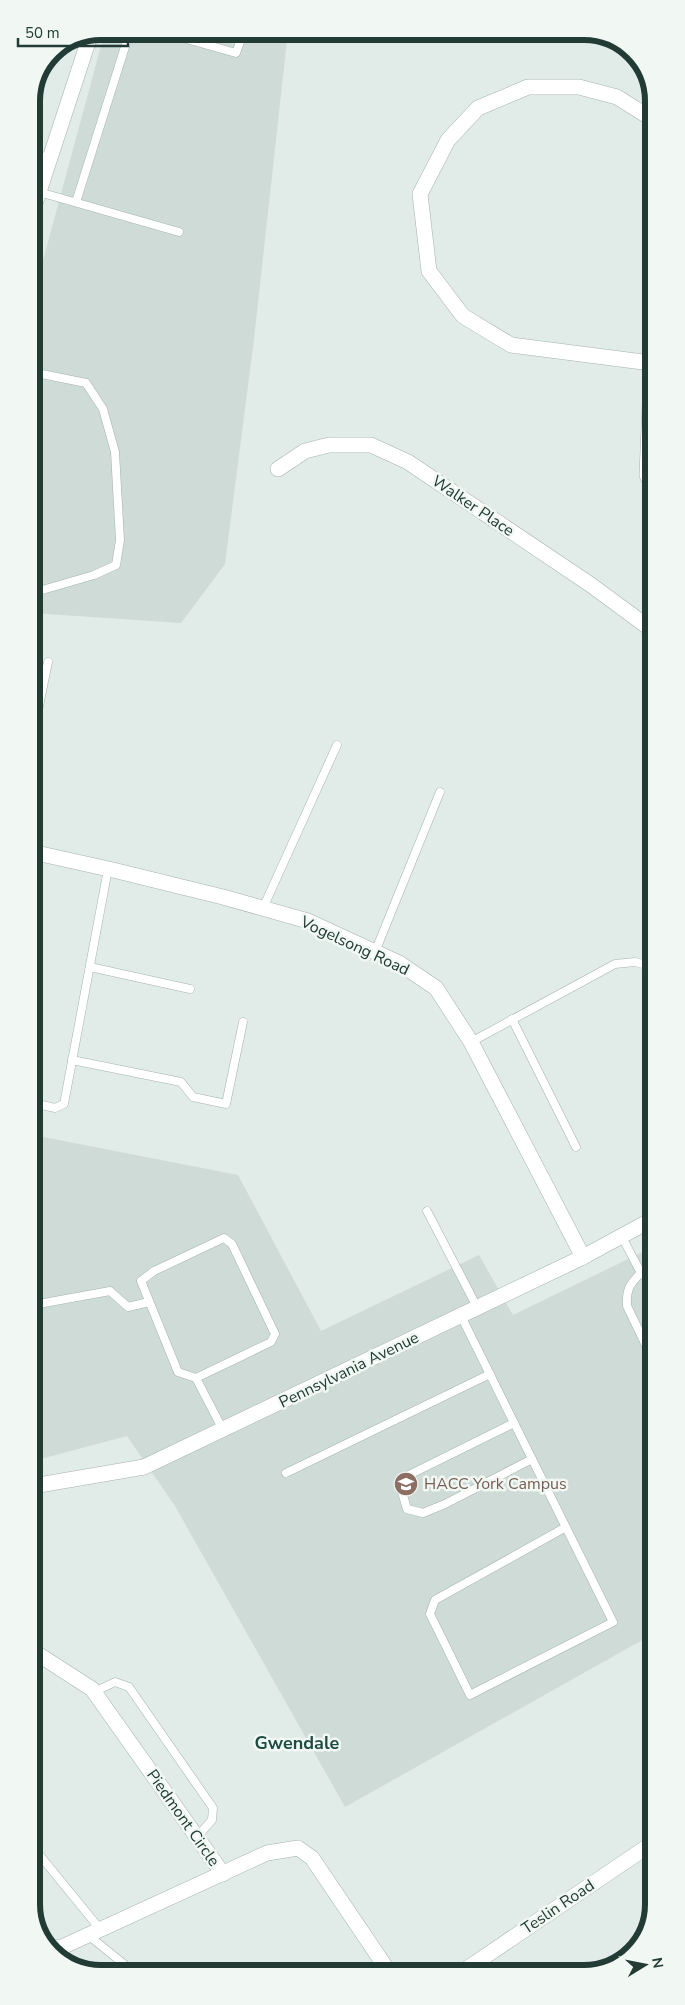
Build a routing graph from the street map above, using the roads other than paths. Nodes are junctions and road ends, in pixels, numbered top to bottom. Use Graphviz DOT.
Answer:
graph roads {
  1 [pos="127,40"];
  2 [pos="190,40"];
  3 [pos="241,40"];
  4 [pos="88,41"];
  5 [pos="645,115"];
  6 [pos="40,156"];
  7 [pos="49,158"];
  8 [pos="40,189"];
  9 [pos="40,192"];
  10 [pos="76,202"];
  11 [pos="178,232"];
  12 [pos="645,360"];
  13 [pos="40,374"];
  14 [pos="278,469"];
  15 [pos="40,591"];
  16 [pos="645,625"];
  17 [pos="48,662"];
  18 [pos="40,701"];
  19 [pos="337,745"];
  20 [pos="440,792"];
  21 [pos="40,854"];
  22 [pos="108,869"];
  23 [pos="263,908"];
  24 [pos="374,952"];
  25 [pos="645,964"];
  26 [pos="90,967"];
  27 [pos="190,990"];
  28 [pos="512,1019"];
  29 [pos="242,1022"];
  30 [pos="470,1042"];
  31 [pos="72,1060"];
  32 [pos="40,1105"];
  33 [pos="576,1147"];
  34 [pos="427,1211"];
  35 [pos="645,1224"];
  36 [pos="622,1237"];
  37 [pos="583,1257"];
  38 [pos="641,1273"];
  39 [pos="645,1273"];
  40 [pos="149,1302"];
  41 [pos="40,1304"];
  42 [pos="478,1308"];
  43 [pos="461,1316"];
  44 [pos="645,1343"];
  45 [pos="490,1374"];
  46 [pos="196,1378"];
  47 [pos="514,1423"];
  48 [pos="223,1430"];
  49 [pos="532,1459"];
  50 [pos="286,1474"];
  51 [pos="40,1485"];
  52 [pos="566,1527"];
  53 [pos="40,1656"];
  54 [pos="94,1692"];
  55 [pos="197,1837"];
  56 [pos="645,1848"];
  57 [pos="40,1856"];
  58 [pos="222,1874"];
  59 [pos="94,1932"];
  60 [pos="59,1948"];
  61 [pos="127,1965"];
  62 [pos="383,1965"];
  63 [pos="472,1965"];
  1 -- 10 [label="lane"];
  2 -- 3 [label="lane"];
  4 -- 7 [label="street"];
  5 -- 12 [label="street"];
  6 -- 7 [label="lane"];
  7 -- 8 [label="street"];
  9 -- 10 [label="lane"];
  10 -- 11 [label="lane"];
  13 -- 15 [label="lane"];
  14 -- 16 [label="street, Walker Place"];
  17 -- 18 [label="lane"];
  19 -- 23 [label="lane"];
  20 -- 24 [label="lane"];
  21 -- 22 [label="street, Vogelsong Road"];
  22 -- 23 [label="street, Vogelsong Road"];
  22 -- 26 [label="lane"];
  23 -- 24 [label="street, Vogelsong Road"];
  24 -- 30 [label="street, Vogelsong Road"];
  25 -- 28 [label="lane"];
  26 -- 27 [label="lane"];
  26 -- 31 [label="lane"];
  28 -- 30 [label="lane"];
  28 -- 33 [label="lane"];
  29 -- 31 [label="lane"];
  30 -- 37 [label="street, Vogelsong Road"];
  31 -- 32 [label="lane"];
  34 -- 42 [label="lane"];
  35 -- 36 [label="street, Pennsylvania Avenue"];
  36 -- 37 [label="street, Pennsylvania Avenue"];
  36 -- 38 [label="lane"];
  37 -- 42 [label="street, Pennsylvania Avenue"];
  38 -- 39 [label="lane"];
  38 -- 44 [label="lane"];
  40 -- 41 [label="lane"];
  40 -- 46 [label="lane"];
  40 -- 46 [label="lane"];
  42 -- 43 [label="street, Pennsylvania Avenue"];
  43 -- 45 [label="lane"];
  43 -- 48 [label="street, Pennsylvania Avenue"];
  45 -- 47 [label="lane"];
  45 -- 50 [label="lane"];
  46 -- 48 [label="lane"];
  47 -- 49 [label="lane"];
  47 -- 49 [label="lane"];
  48 -- 51 [label="street, Pennsylvania Avenue"];
  49 -- 52 [label="lane"];
  52 -- 52 [label="lane"];
  53 -- 54 [label="street, Piedmont Circle"];
  54 -- 55 [label="street, Piedmont Circle"];
  54 -- 55 [label="lane"];
  55 -- 58 [label="street, Piedmont Circle"];
  56 -- 63 [label="street, Teslin Road"];
  57 -- 59 [label="lane"];
  58 -- 59 [label="street, Piedmont Circle"];
  58 -- 62 [label="street"];
  59 -- 60 [label="street, Piedmont Circle"];
  59 -- 61 [label="lane"];
}
